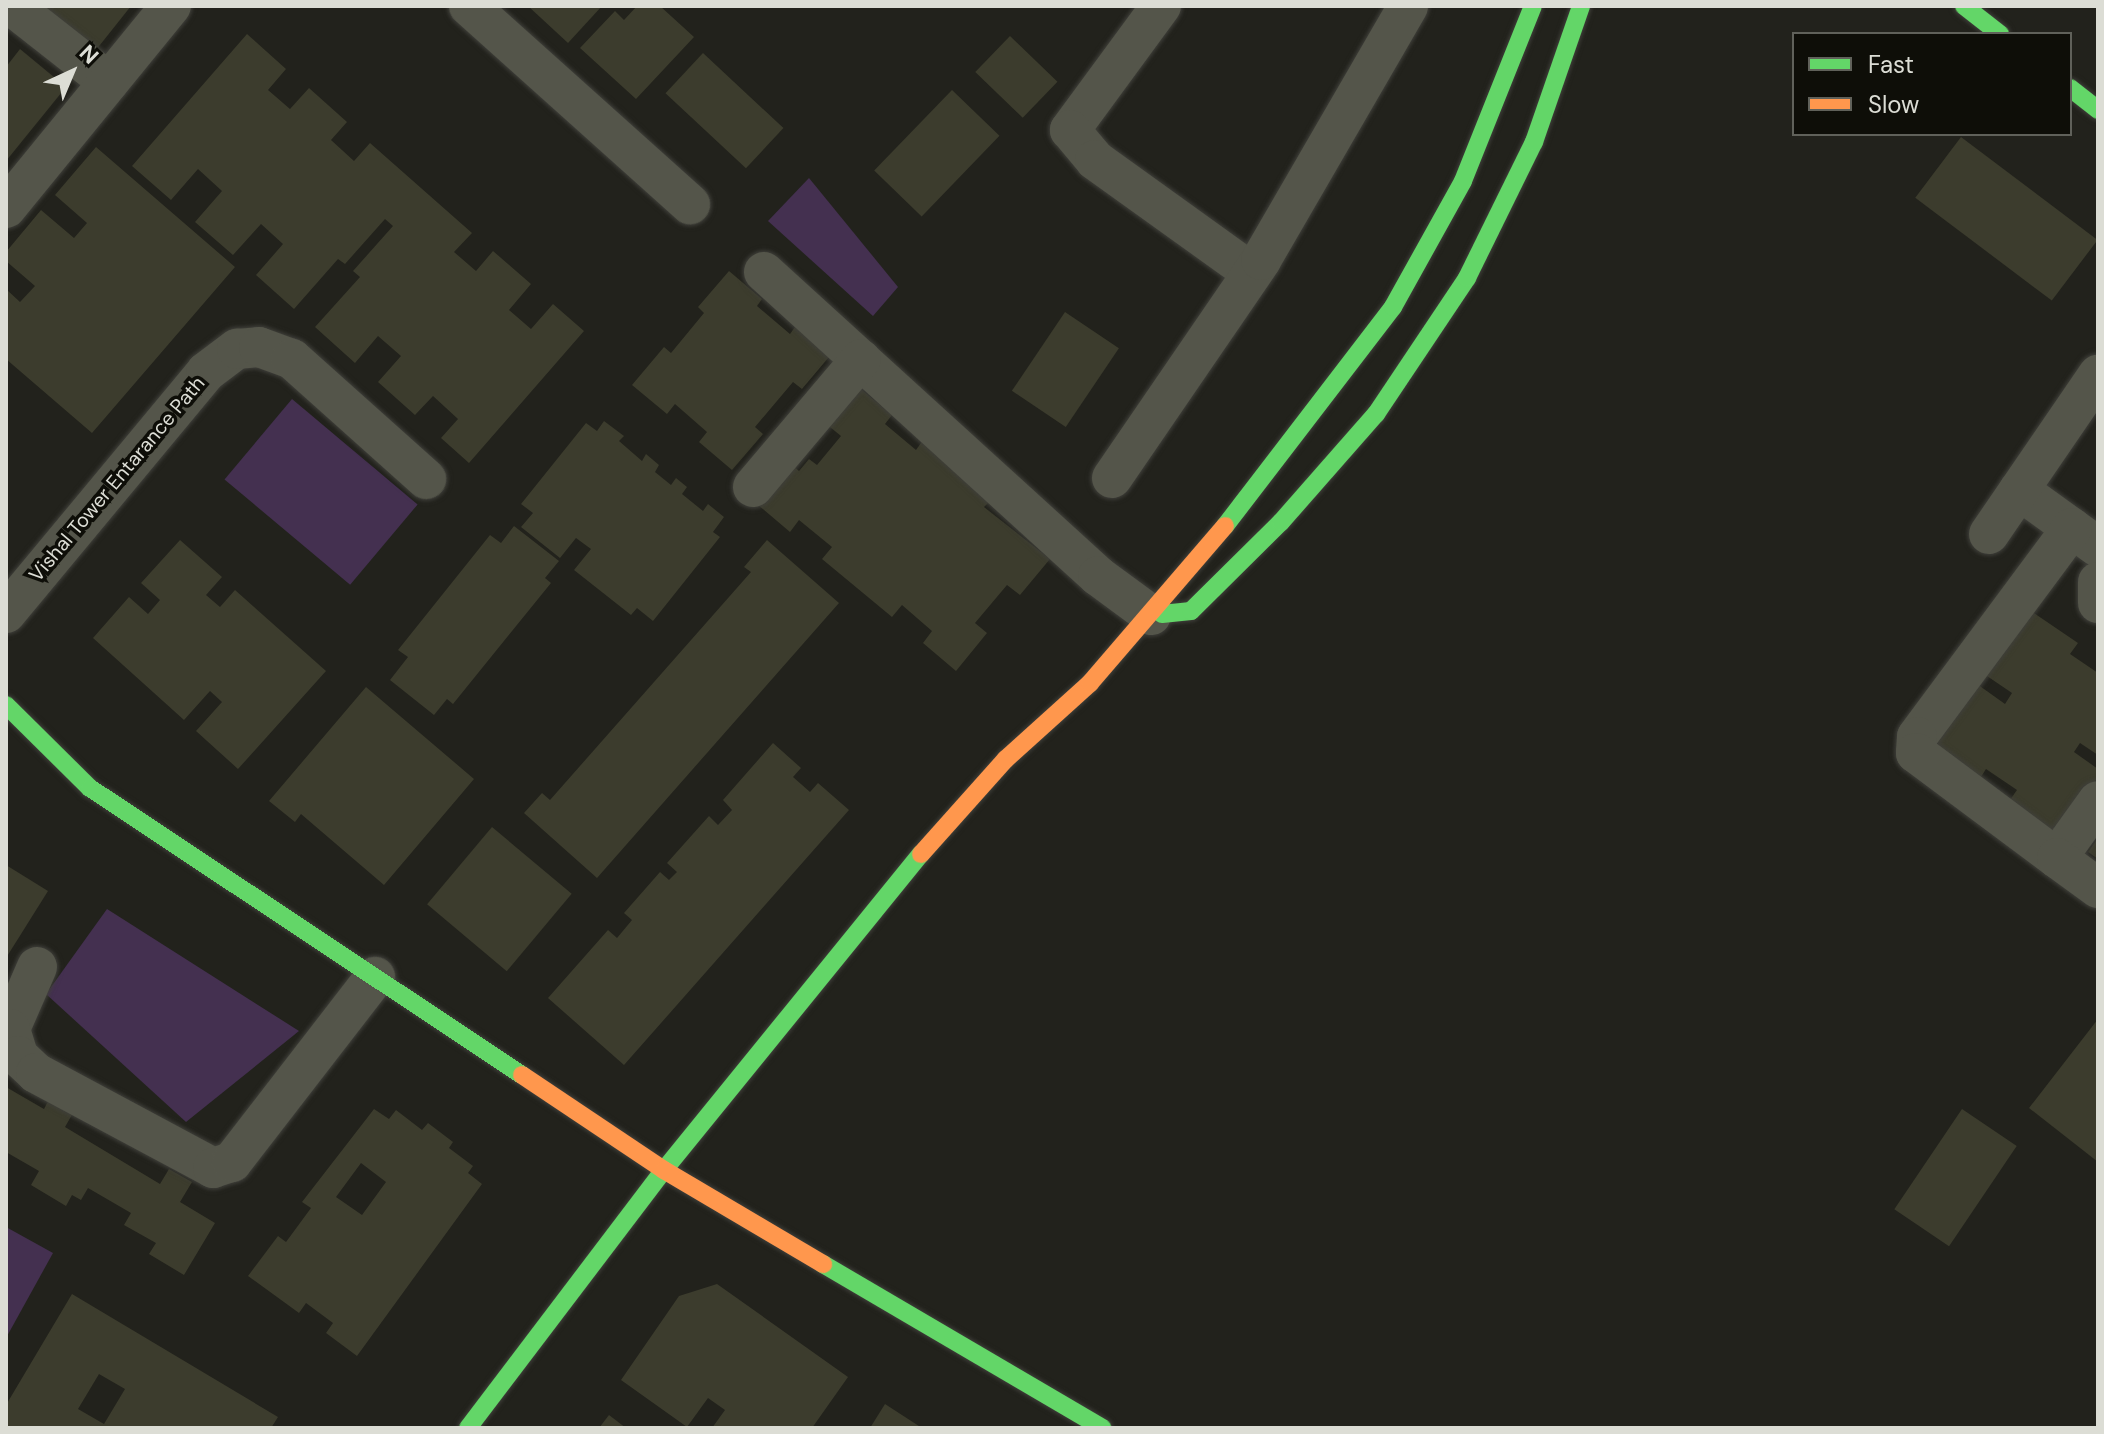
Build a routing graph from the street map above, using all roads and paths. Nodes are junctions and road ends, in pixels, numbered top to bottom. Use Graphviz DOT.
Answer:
graph roads {
  1 [pos="12,6"];
  2 [pos="171,6"];
  3 [pos="469,6"];
  4 [pos="1161,6"];
  5 [pos="1408,6"];
  6 [pos="1533,6"];
  7 [pos="1581,6"];
  8 [pos="1964,6"];
  9 [pos="1997,32"];
  10 [pos="109,82"];
  11 [pos="2072,90"];
  12 [pos="2098,110"];
  13 [pos="690,204"];
  14 [pos="6,208"];
  15 [pos="764,272"];
  16 [pos="1252,273"];
  17 [pos="861,359"];
  18 [pos="2098,375"];
  19 [pos="1112,478"];
  20 [pos="426,479"];
  21 [pos="753,487"];
  22 [pos="2019,490"];
  23 [pos="1989,534"];
  24 [pos="2085,538"];
  25 [pos="2098,582"];
  26 [pos="2098,603"];
  27 [pos="6,613"];
  28 [pos="1151,615"];
  29 [pos="6,705"];
  30 [pos="2098,801"];
  31 [pos="2057,858"];
  32 [pos="2098,888"];
  33 [pos="37,967"];
  34 [pos="375,977"];
  35 [pos="664,1170"];
  36 [pos="468,1428"];
  37 [pos="1103,1428"];
  1 -- 10 [label="street"];
  2 -- 10 [label="street"];
  3 -- 13 [label="street"];
  4 -- 16 [label="street"];
  5 -- 16 [label="street"];
  6 -- 28 [label="street"];
  7 -- 28 [label="street"];
  8 -- 9 [label="street"];
  10 -- 14 [label="street"];
  11 -- 12 [label="street"];
  15 -- 17 [label="street"];
  16 -- 19 [label="street"];
  17 -- 21 [label="street"];
  17 -- 28 [label="street"];
  18 -- 22 [label="street"];
  20 -- 27 [label="street, Vishal Tower Entarance Path"];
  22 -- 23 [label="street"];
  22 -- 24 [label="street"];
  24 -- 31 [label="street"];
  25 -- 26 [label="street"];
  28 -- 35 [label="street"];
  29 -- 34 [label="street"];
  30 -- 31 [label="street"];
  31 -- 32 [label="street"];
  33 -- 34 [label="street"];
  34 -- 35 [label="street"];
  35 -- 36 [label="street"];
  35 -- 37 [label="street"];
}
